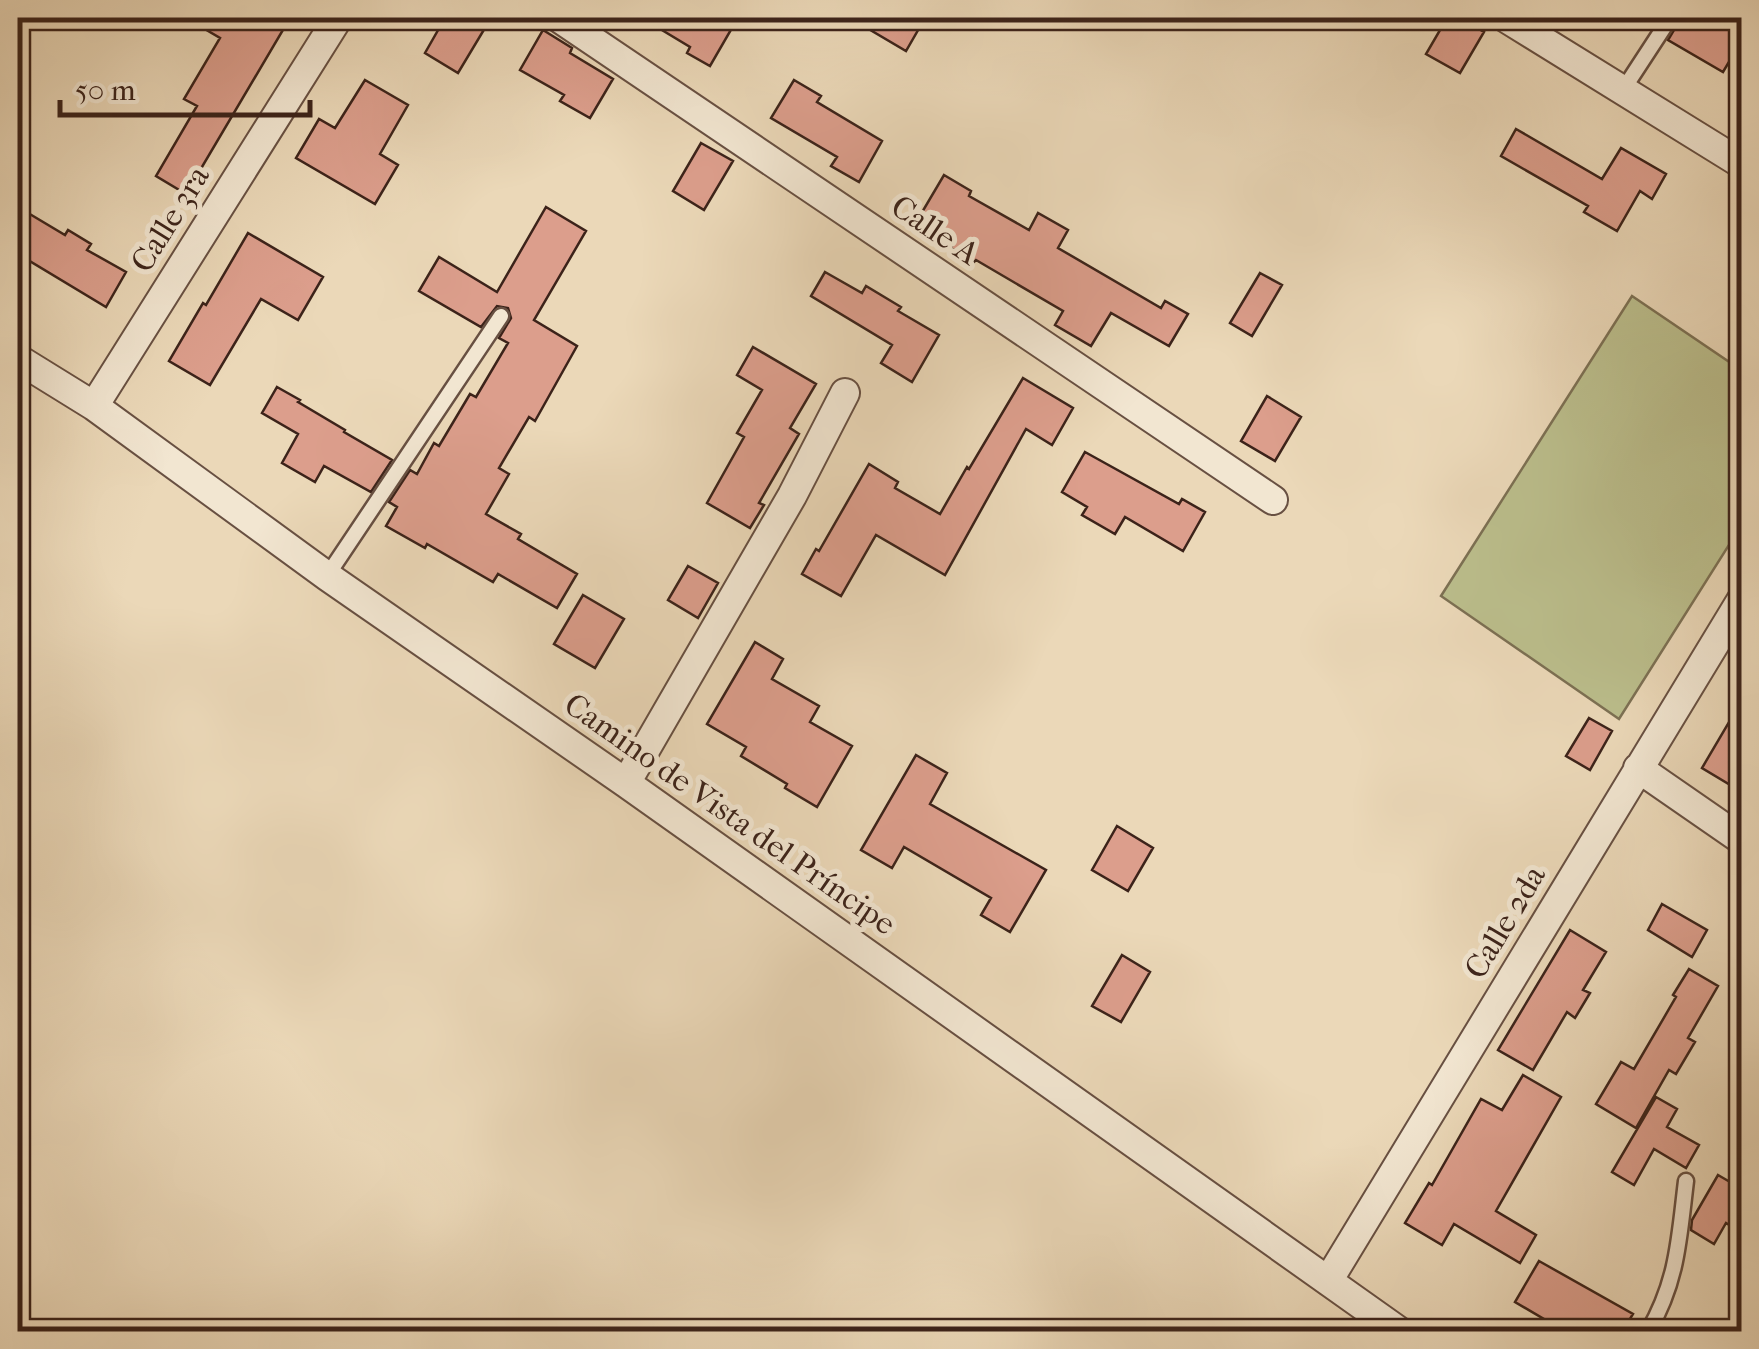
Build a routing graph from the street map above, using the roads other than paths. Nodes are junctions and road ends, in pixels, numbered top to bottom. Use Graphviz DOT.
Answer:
graph roads {
  1 [pos="338,18"];
  2 [pos="559,18"];
  3 [pos="1506,18"];
  4 [pos="1670,18"];
  5 [pos="1622,90"];
  6 [pos="1742,164"];
  7 [pos="502,316"];
  8 [pos="18,358"];
  9 [pos="846,392"];
  10 [pos="94,406"];
  11 [pos="1273,500"];
  12 [pos="327,576"];
  13 [pos="1742,598"];
  14 [pos="1638,768"];
  15 [pos="626,782"];
  16 [pos="1742,840"];
  17 [pos="1686,1181"];
  18 [pos="1328,1281"];
  19 [pos="1400,1332"];
  20 [pos="1648,1332"];
  1 -- 10 [label="street, Calle 3ra"];
  2 -- 11 [label="street, Calle A"];
  3 -- 5 [label="street"];
  4 -- 5 [label="lane"];
  5 -- 6 [label="street"];
  7 -- 12 [label="lane"];
  8 -- 10 [label="street, Camino de Vista del Príncipe"];
  9 -- 15 [label="street"];
  10 -- 12 [label="street, Camino de Vista del Príncipe"];
  12 -- 15 [label="street, Camino de Vista del Príncipe"];
  13 -- 14 [label="street, Calle 2da"];
  14 -- 16 [label="street"];
  14 -- 18 [label="street, Calle 2da"];
  15 -- 18 [label="street, Camino de Vista del Príncipe"];
  17 -- 20 [label="lane"];
  18 -- 19 [label="street, Camino de Vista del Príncipe"];
}
